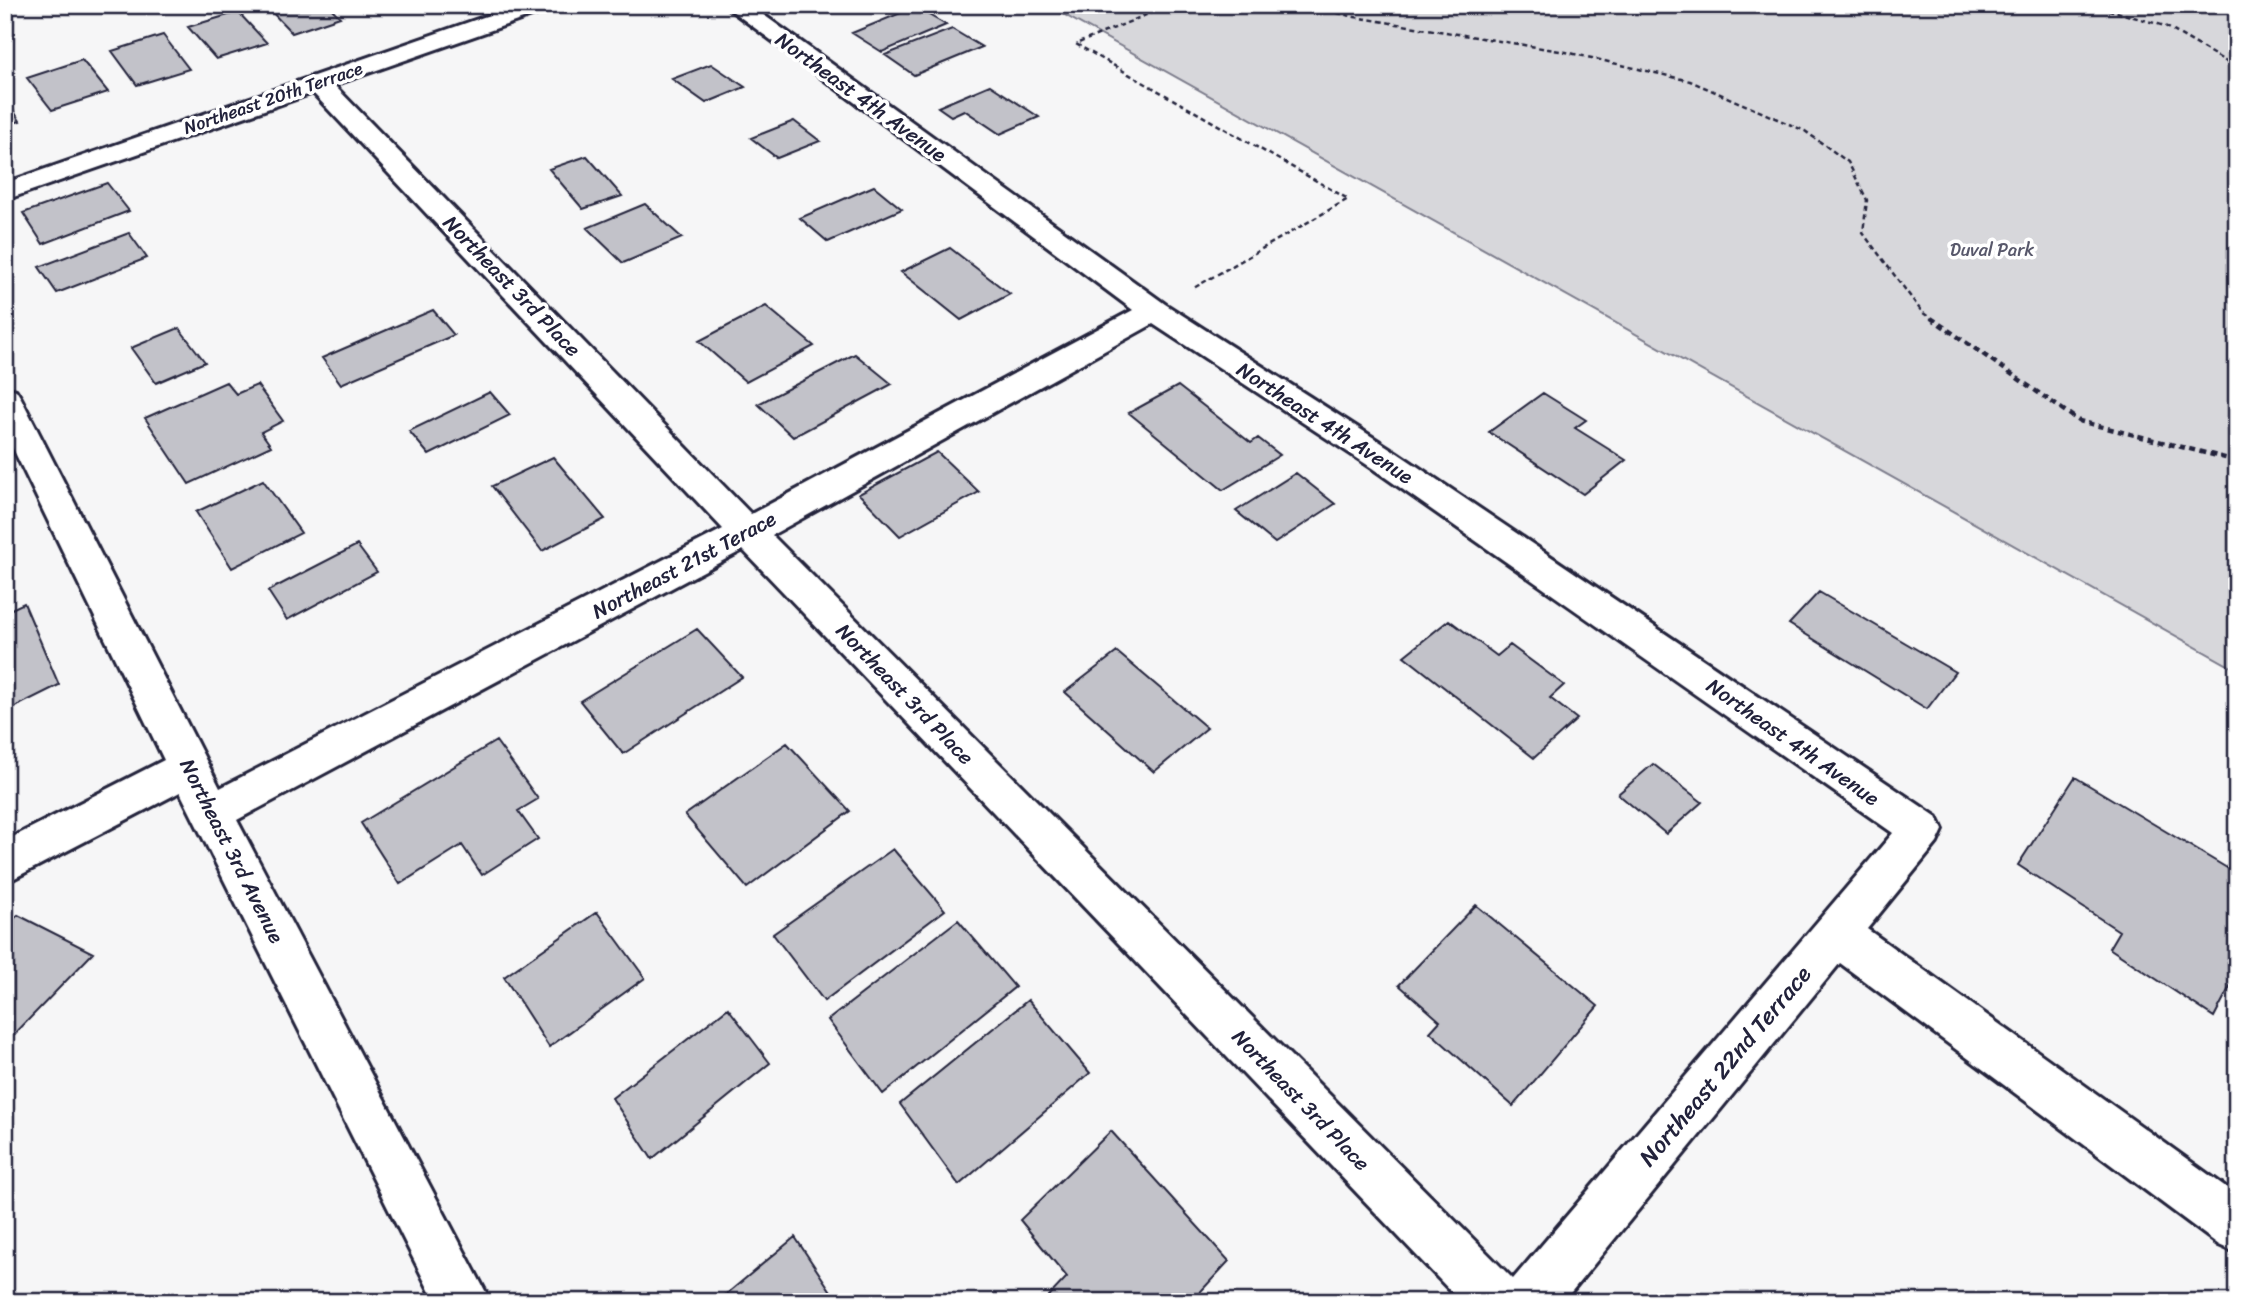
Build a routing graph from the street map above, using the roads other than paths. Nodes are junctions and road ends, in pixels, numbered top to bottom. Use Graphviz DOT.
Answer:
graph roads {
  1 [pos="541,5"];
  2 [pos="735,5"];
  3 [pos="317,82"];
  4 [pos="5,192"];
  5 [pos="1154,311"];
  6 [pos="5,398"];
  7 [pos="747,532"];
  8 [pos="189,766"];
  9 [pos="211,813"];
  10 [pos="1922,830"];
  11 [pos="5,863"];
  12 [pos="1836,933"];
  13 [pos="2237,1227"];
  14 [pos="464,1302"];
  15 [pos="1498,1302"];
  16 [pos="1528,1302"];
  1 -- 3 [label="street, Northeast 20th Terrace"];
  2 -- 5 [label="street, Northeast 4th Avenue"];
  3 -- 4 [label="street, Northeast 20th Terrace"];
  3 -- 7 [label="street, Northeast 3rd Place"];
  5 -- 7 [label="street, Northeast 21st Terace"];
  5 -- 10 [label="street, Northeast 4th Avenue"];
  6 -- 8 [label="street, Northeast 3rd Avenue"];
  7 -- 9 [label="street, Northeast 21st Terace"];
  7 -- 15 [label="street, Northeast 3rd Place"];
  8 -- 9 [label="street, Northeast 3rd Avenue"];
  8 -- 11 [label="street"];
  9 -- 14 [label="street, Northeast 3rd Avenue"];
  10 -- 12 [label="street, Northeast 22nd Terrace"];
  12 -- 13 [label="street"];
  12 -- 16 [label="street, Northeast 22nd Terrace"];
}
